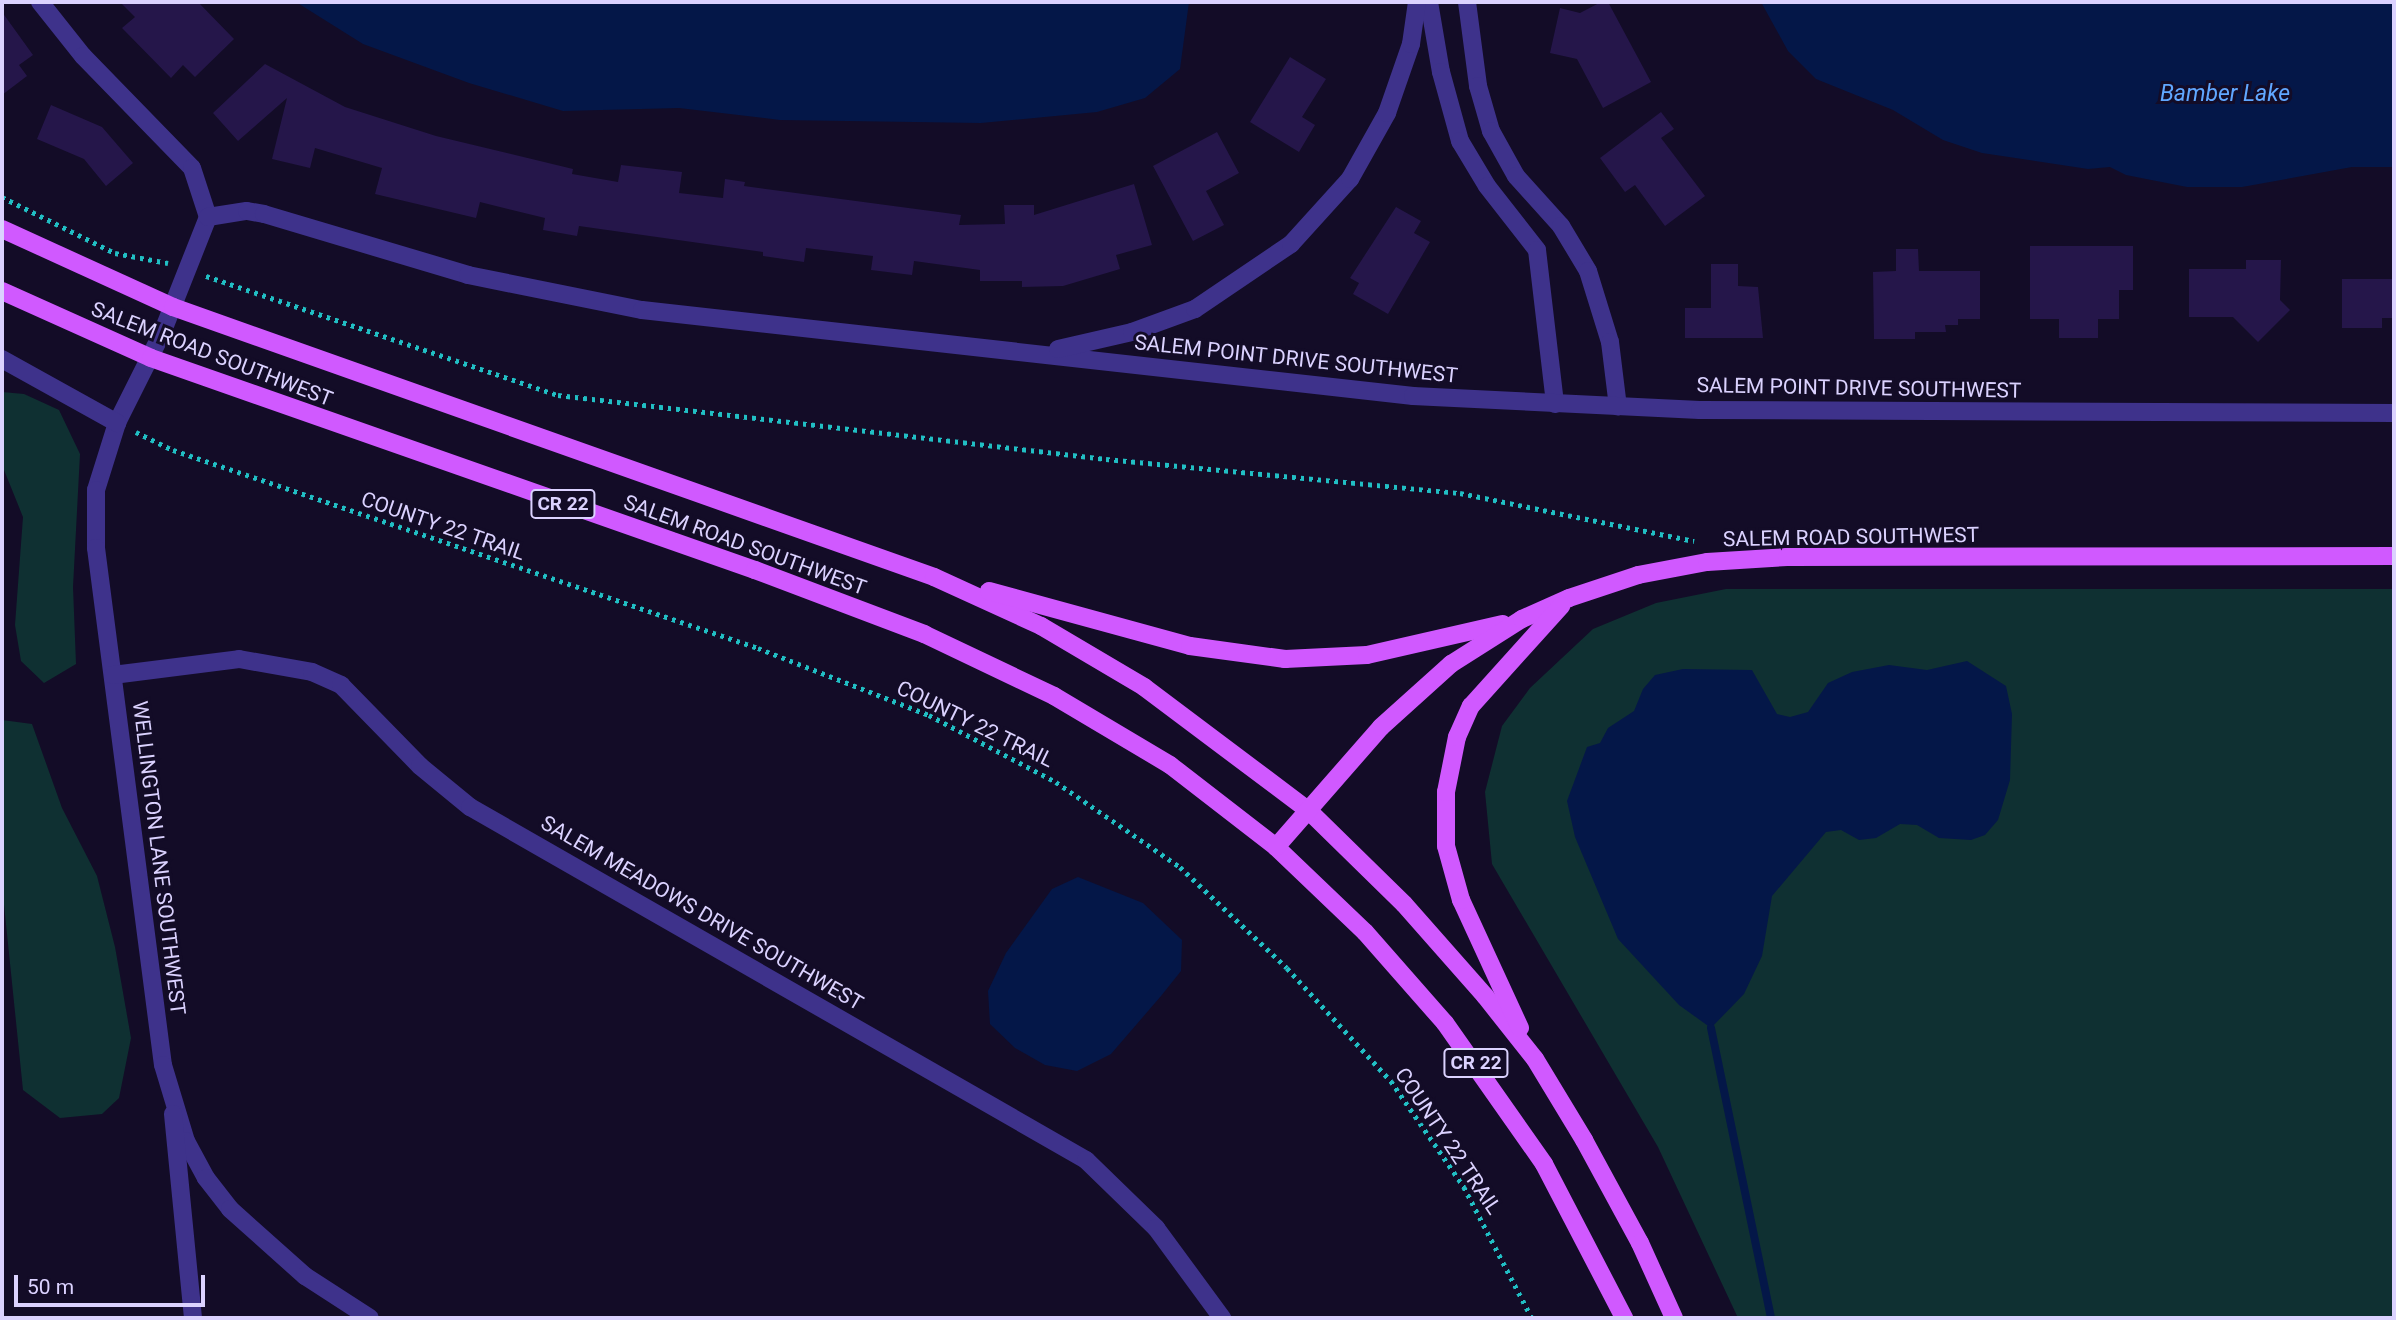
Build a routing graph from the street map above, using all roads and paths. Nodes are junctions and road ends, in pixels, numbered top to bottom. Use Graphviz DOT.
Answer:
graph roads {
  1 [pos="40,2"];
  2 [pos="1417,2"];
  3 [pos="1429,2"];
  4 [pos="1467,2"];
  5 [pos="2,197"];
  6 [pos="208,217"];
  7 [pos="2,229"];
  8 [pos="188,271"];
  9 [pos="2,291"];
  10 [pos="173,307"];
  11 [pos="1044,352"];
  12 [pos="150,358"];
  13 [pos="2,359"];
  14 [pos="1555,404"];
  15 [pos="1618,407"];
  16 [pos="2394,413"];
  17 [pos="117,423"];
  18 [pos="1707,545"];
  19 [pos="2394,556"];
  20 [pos="934,577"];
  21 [pos="1569,598"];
  22 [pos="1522,619"];
  23 [pos="113,675"];
  24 [pos="1308,810"];
  25 [pos="1276,847"];
  26 [pos="1535,1059"];
  27 [pos="173,1104"];
  28 [pos="193,1318"];
  29 [pos="370,1318"];
  30 [pos="1222,1318"];
  31 [pos="1532,1318"];
  32 [pos="1624,1318"];
  33 [pos="1674,1318"];
  1 -- 6 [label="street"];
  2 -- 11 [label="street"];
  3 -- 14 [label="street"];
  4 -- 15 [label="street"];
  5 -- 8 [label="path"];
  6 -- 8 [label="street"];
  6 -- 11 [label="street, SALEM POINT DRIVE SOUTHWEST"];
  7 -- 10 [label="main road, SALEM ROAD SOUTHWEST / CR 22"];
  8 -- 10 [label="street"];
  8 -- 18 [label="path"];
  9 -- 12 [label="main road, SALEM ROAD SOUTHWEST / CR 22"];
  10 -- 12 [label="street, WELLINGTON LANE SOUTHWEST"];
  10 -- 20 [label="main road, SALEM ROAD SOUTHWEST / CR 22"];
  11 -- 14 [label="street, SALEM POINT DRIVE SOUTHWEST"];
  12 -- 17 [label="street, WELLINGTON LANE SOUTHWEST"];
  12 -- 25 [label="main road, SALEM ROAD SOUTHWEST / CR 22"];
  13 -- 17 [label="street"];
  14 -- 15 [label="street, SALEM POINT DRIVE SOUTHWEST"];
  15 -- 16 [label="street, SALEM POINT DRIVE SOUTHWEST"];
  17 -- 23 [label="street, WELLINGTON LANE SOUTHWEST"];
  17 -- 31 [label="path, COUNTY 22 TRAIL"];
  19 -- 21 [label="main road, SALEM ROAD SOUTHWEST"];
  20 -- 22 [label="main road"];
  20 -- 24 [label="main road, SALEM ROAD SOUTHWEST / CR 22"];
  21 -- 22 [label="main road, SALEM ROAD SOUTHWEST"];
  21 -- 26 [label="main road"];
  22 -- 24 [label="main road, SALEM ROAD SOUTHWEST"];
  23 -- 27 [label="street, WELLINGTON LANE SOUTHWEST"];
  23 -- 30 [label="street, SALEM MEADOWS DRIVE SOUTHWEST"];
  24 -- 25 [label="main road, SALEM ROAD SOUTHWEST"];
  24 -- 26 [label="main road, CR 22"];
  25 -- 32 [label="main road, CR 22"];
  26 -- 33 [label="main road, CR 22"];
  27 -- 28 [label="street"];
  27 -- 29 [label="street, WELLINGTON LANE SOUTHWEST"];
}
